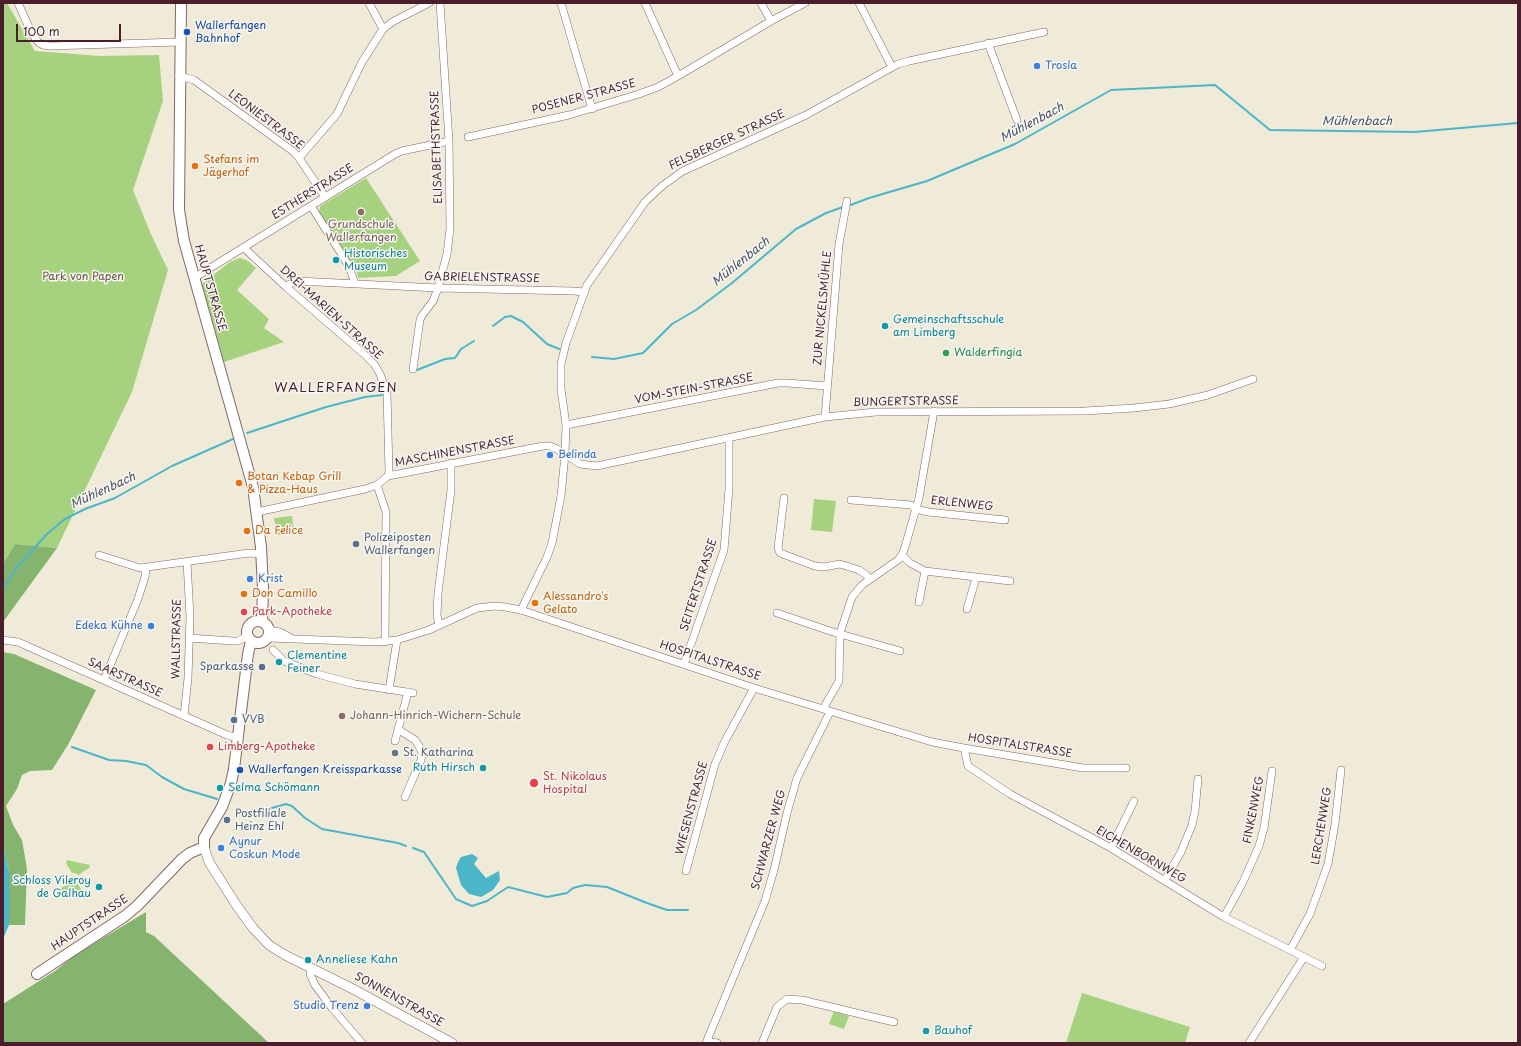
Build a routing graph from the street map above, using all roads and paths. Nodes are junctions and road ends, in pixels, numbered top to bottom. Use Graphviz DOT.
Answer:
graph roads {
  1 [pos="18,3"];
  2 [pos="181,3"];
  3 [pos="369,3"];
  4 [pos="429,3"];
  5 [pos="440,3"];
  6 [pos="561,3"];
  7 [pos="645,3"];
  8 [pos="761,3"];
  9 [pos="805,3"];
  10 [pos="858,3"];
  11 [pos="772,21"];
  12 [pos="383,29"];
  13 [pos="1044,32"];
  14 [pos="180,42"];
  15 [pos="988,43"];
  16 [pos="892,67"];
  17 [pos="180,76"];
  18 [pos="678,76"];
  19 [pos="592,109"];
  20 [pos="1017,120"];
  21 [pos="468,137"];
  22 [pos="449,141"];
  23 [pos="299,158"];
  24 [pos="325,197"];
  25 [pos="847,201"];
  26 [pos="312,206"];
  27 [pos="244,248"];
  28 [pos="194,278"];
  29 [pos="355,284"];
  30 [pos="285,286"];
  31 [pos="438,288"];
  32 [pos="584,292"];
  33 [pos="413,369"];
  34 [pos="1253,379"];
  35 [pos="827,386"];
  36 [pos="934,411"];
  37 [pos="825,417"];
  38 [pos="566,425"];
  39 [pos="729,438"];
  40 [pos="565,454"];
  41 [pos="451,463"];
  42 [pos="388,476"];
  43 [pos="377,485"];
  44 [pos="784,498"];
  45 [pos="851,500"];
  46 [pos="916,509"];
  47 [pos="257,512"];
  48 [pos="1005,520"];
  49 [pos="262,554"];
  50 [pos="99,555"];
  51 [pos="902,555"];
  52 [pos="187,562"];
  53 [pos="146,568"];
  54 [pos="925,572"];
  55 [pos="976,578"];
  56 [pos="870,579"];
  57 [pos="1010,581"];
  58 [pos="919,602"];
  59 [pos="967,609"];
  60 [pos="521,610"];
  61 [pos="777,613"];
  62 [pos="259,622"];
  63 [pos="439,624"];
  64 [pos="840,633"];
  65 [pos="268,634"];
  66 [pos="189,638"];
  67 [pos="3,640"];
  68 [pos="252,640"];
  69 [pos="397,640"];
  70 [pos="385,642"];
  71 [pos="273,650"];
  72 [pos="900,651"];
  73 [pos="684,664"];
  74 [pos="104,680"];
  75 [pos="754,688"];
  76 [pos="389,690"];
  77 [pos="827,710"];
  78 [pos="184,716"];
  79 [pos="399,730"];
  80 [pos="238,738"];
  81 [pos="395,741"];
  82 [pos="964,748"];
  83 [pos="1126,768"];
  84 [pos="1341,770"];
  85 [pos="1272,771"];
  86 [pos="1198,779"];
  87 [pos="405,797"];
  88 [pos="1134,801"];
  89 [pos="204,848"];
  90 [pos="1111,848"];
  91 [pos="686,871"];
  92 [pos="1165,880"];
  93 [pos="1224,917"];
  94 [pos="1290,950"];
  95 [pos="1304,957"];
  96 [pos="1322,966"];
  97 [pos="312,969"];
  98 [pos="37,974"];
  99 [pos="894,1022"];
  100 [pos="706,1042"];
  101 [pos="1250,1042"];
  102 [pos="362,1043"];
  103 [pos="452,1043"];
  104 [pos="717,1043"];
  105 [pos="762,1043"];
  1 -- 14 [label="street"];
  2 -- 14 [label="main road, HAUPTSTRASSE"];
  3 -- 12 [label="street"];
  4 -- 12 [label="street"];
  5 -- 22 [label="street, ELISABETHSTRASSE"];
  6 -- 19 [label="street"];
  7 -- 18 [label="street"];
  8 -- 11 [label="street"];
  9 -- 11 [label="street, POSENER STRASSE"];
  10 -- 16 [label="street"];
  11 -- 18 [label="street, POSENER STRASSE"];
  12 -- 23 [label="street"];
  13 -- 15 [label="street, FELSBERGER STRASSE"];
  14 -- 17 [label="main road, HAUPTSTRASSE"];
  15 -- 16 [label="street, FELSBERGER STRASSE"];
  15 -- 20 [label="street"];
  16 -- 32 [label="street, FELSBERGER STRASSE"];
  17 -- 23 [label="street, LEONIESTRASSE"];
  17 -- 28 [label="main road, HAUPTSTRASSE"];
  18 -- 19 [label="street, POSENER STRASSE"];
  19 -- 21 [label="street, POSENER STRASSE"];
  22 -- 24 [label="street, ESTHERSTRASSE"];
  22 -- 31 [label="street, ELISABETHSTRASSE"];
  23 -- 24 [label="street, LEONIESTRASSE"];
  24 -- 26 [label="street, ESTHERSTRASSE"];
  25 -- 35 [label="street, ZUR NICKELSMÜHLE"];
  26 -- 27 [label="street, ESTHERSTRASSE"];
  26 -- 29 [label="street"];
  27 -- 28 [label="street, ESTHERSTRASSE"];
  27 -- 30 [label="street, DREI-MARIEN-STRASSE"];
  28 -- 47 [label="main road, HAUPTSTRASSE"];
  29 -- 30 [label="street, GABRIELENSTRASSE"];
  29 -- 31 [label="street, GABRIELENSTRASSE"];
  30 -- 42 [label="street, DREI-MARIEN-STRASSE"];
  31 -- 32 [label="street, GABRIELENSTRASSE"];
  31 -- 33 [label="street, ELISABETHSTRASSE"];
  32 -- 38 [label="street, FELSBERGER STRASSE"];
  34 -- 36 [label="street, BUNGERTSTRASSE"];
  35 -- 37 [label="street, ZUR NICKELSMÜHLE"];
  35 -- 38 [label="street, VOM-STEIN-STRASSE"];
  36 -- 37 [label="street, BUNGERTSTRASSE"];
  36 -- 46 [label="street"];
  37 -- 39 [label="street, BUNGERTSTRASSE"];
  38 -- 40 [label="street, FELSBERGER STRASSE"];
  39 -- 40 [label="street, BUNGERTSTRASSE"];
  39 -- 73 [label="street, SEITERTSTRASSE"];
  40 -- 41 [label="street, MASCHINENSTRASSE"];
  40 -- 60 [label="street, FELSBERGER STRASSE"];
  41 -- 42 [label="street, MASCHINENSTRASSE"];
  41 -- 63 [label="street"];
  42 -- 43 [label="street, MASCHINENSTRASSE"];
  43 -- 47 [label="street, MASCHINENSTRASSE"];
  43 -- 70 [label="street"];
  44 -- 56 [label="street"];
  45 -- 46 [label="street, ERLENWEG"];
  46 -- 48 [label="street, ERLENWEG"];
  46 -- 51 [label="street"];
  47 -- 49 [label="main road, HAUPTSTRASSE"];
  49 -- 52 [label="street"];
  49 -- 62 [label="main road, HAUPTSTRASSE"];
  50 -- 53 [label="street"];
  51 -- 54 [label="street"];
  51 -- 56 [label="street, SCHWARZER WEG"];
  52 -- 53 [label="street"];
  52 -- 66 [label="street, WALLSTRASSE"];
  53 -- 74 [label="street"];
  54 -- 55 [label="street"];
  54 -- 58 [label="street"];
  55 -- 57 [label="street"];
  55 -- 59 [label="street"];
  56 -- 64 [label="street, SCHWARZER WEG"];
  60 -- 63 [label="street, HOSPITALSTRASSE"];
  60 -- 73 [label="street, HOSPITALSTRASSE"];
  61 -- 64 [label="street"];
  62 -- 65 [label="main road"];
  62 -- 68 [label="main road"];
  63 -- 69 [label="street, HOSPITALSTRASSE"];
  64 -- 72 [label="street"];
  64 -- 77 [label="street, SCHWARZER WEG"];
  65 -- 68 [label="main road"];
  65 -- 70 [label="street, HOSPITALSTRASSE"];
  66 -- 68 [label="street"];
  66 -- 78 [label="street, WALLSTRASSE"];
  67 -- 74 [label="street, SAARSTRASSE"];
  68 -- 80 [label="main road"];
  69 -- 70 [label="street, HOSPITALSTRASSE"];
  69 -- 76 [label="street"];
  71 -- 76 [label="street"];
  73 -- 75 [label="street, HOSPITALSTRASSE"];
  74 -- 78 [label="street, SAARSTRASSE"];
  75 -- 77 [label="street, HOSPITALSTRASSE"];
  75 -- 91 [label="street, WIESENSTRASSE"];
  76 -- 79 [label="street"];
  77 -- 82 [label="street, HOSPITALSTRASSE"];
  77 -- 100 [label="street, SCHWARZER WEG"];
  78 -- 80 [label="street, SAARSTRASSE"];
  79 -- 81 [label="street"];
  79 -- 87 [label="street"];
  80 -- 89 [label="main road"];
  82 -- 83 [label="street, HOSPITALSTRASSE"];
  82 -- 90 [label="street, EICHENBORNWEG"];
  84 -- 94 [label="street, LERCHENWEG"];
  85 -- 93 [label="street, FINKENWEG"];
  86 -- 92 [label="street"];
  88 -- 90 [label="street"];
  89 -- 97 [label="street, SONNENSTRASSE"];
  89 -- 98 [label="main road, HAUPTSTRASSE"];
  90 -- 92 [label="street, EICHENBORNWEG"];
  92 -- 93 [label="street, EICHENBORNWEG"];
  93 -- 94 [label="street, EICHENBORNWEG"];
  94 -- 95 [label="street, EICHENBORNWEG"];
  95 -- 96 [label="street, EICHENBORNWEG"];
  95 -- 101 [label="street"];
  97 -- 102 [label="street"];
  97 -- 103 [label="street, SONNENSTRASSE"];
  99 -- 105 [label="street"];
  100 -- 104 [label="street"];
}
